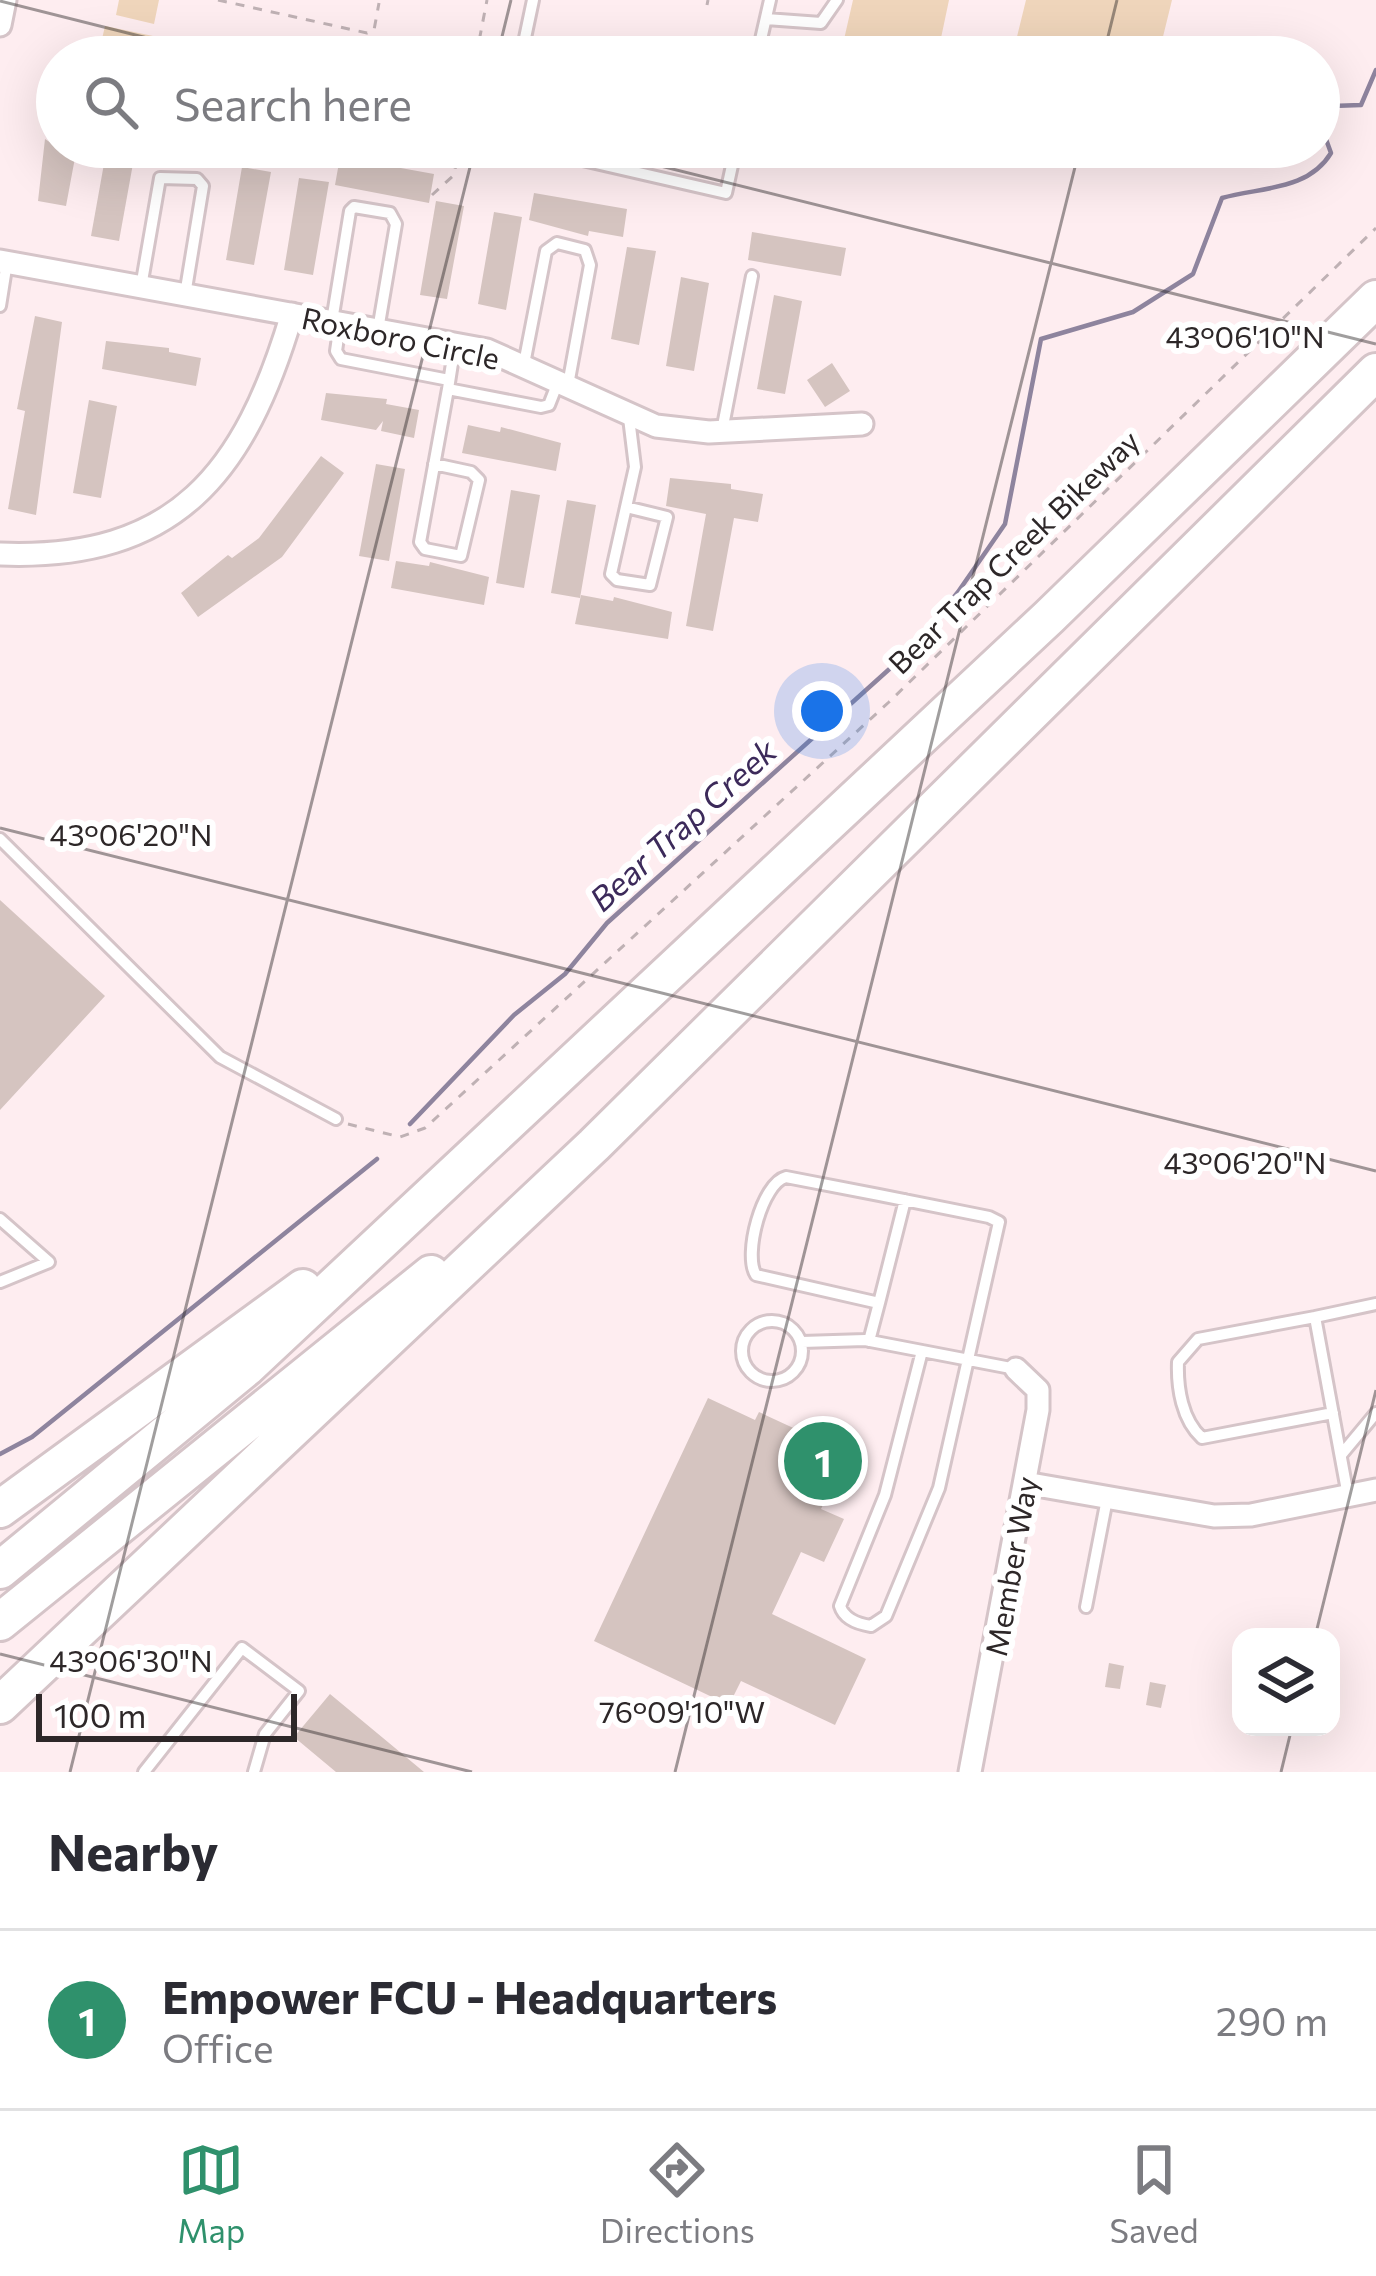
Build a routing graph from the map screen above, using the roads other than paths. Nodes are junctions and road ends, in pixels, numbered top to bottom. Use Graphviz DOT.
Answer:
graph roads {
  1 [pos="4,0"];
  2 [pos="533,0"];
  3 [pos="770,0"];
  4 [pos="837,0"];
  5 [pos="766,19"];
  6 [pos="0,25"];
  7 [pos="525,36"];
  8 [pos="762,36"];
  9 [pos="617,168"];
  10 [pos="731,168"];
  11 [pos="3,261"];
  12 [pos="752,276"];
  13 [pos="141,286"];
  14 [pos="185,295"];
  15 [pos="1376,299"];
  16 [pos="0,307"];
  17 [pos="292,314"];
  18 [pos="336,322"];
  19 [pos="378,330"];
  20 [pos="455,344"];
  21 [pos="524,364"];
  22 [pos="1376,372"];
  23 [pos="448,384"];
  24 [pos="563,384"];
  25 [pos="629,418"];
  26 [pos="862,424"];
  27 [pos="722,431"];
  28 [pos="434,464"];
  29 [pos="626,507"];
  30 [pos="0,554"];
  31 [pos="0,838"];
  32 [pos="336,1119"];
  33 [pos="594,1145"];
  34 [pos="459,1170"];
  35 [pos="905,1200"];
  36 [pos="0,1219"];
  37 [pos="0,1282"];
  38 [pos="879,1303"];
  39 [pos="1376,1304"];
  40 [pos="1315,1317"];
  41 [pos="869,1341"];
  42 [pos="802,1342"];
  43 [pos="922,1351"];
  44 [pos="970,1360"];
  45 [pos="1016,1369"];
  46 [pos="1333,1413"];
  47 [pos="1376,1413"];
  48 [pos="1340,1455"];
  49 [pos="1024,1483"];
  50 [pos="1376,1490"];
  51 [pos="1348,1496"];
  52 [pos="1107,1498"];
  53 [pos="0,1509"];
  54 [pos="0,1570"];
  55 [pos="1086,1607"];
  56 [pos="0,1622"];
  57 [pos="0,1706"];
  58 [pos="144,1772"];
  59 [pos="254,1772"];
  60 [pos="970,1772"];
  1 -- 6 [label="street"];
  2 -- 7 [label="lane"];
  3 -- 5 [label="lane"];
  4 -- 5 [label="lane"];
  5 -- 8 [label="lane"];
  9 -- 10 [label="lane"];
  11 -- 13 [label="street, Roxboro Circle"];
  11 -- 16 [label="lane"];
  12 -- 27 [label="lane"];
  13 -- 14 [label="street, Roxboro Circle"];
  13 -- 14 [label="lane"];
  14 -- 17 [label="street, Roxboro Circle"];
  15 -- 34 [label="highway"];
  17 -- 18 [label="street, Roxboro Circle"];
  17 -- 30 [label="street"];
  18 -- 19 [label="street, Roxboro Circle"];
  18 -- 19 [label="lane"];
  18 -- 23 [label="lane"];
  19 -- 20 [label="street, Roxboro Circle"];
  20 -- 21 [label="street, Roxboro Circle"];
  20 -- 23 [label="lane"];
  21 -- 24 [label="street, Roxboro Circle"];
  21 -- 24 [label="lane"];
  22 -- 33 [label="highway"];
  23 -- 24 [label="lane"];
  23 -- 28 [label="lane"];
  24 -- 25 [label="street, Roxboro Circle"];
  25 -- 27 [label="street, Roxboro Circle"];
  25 -- 29 [label="lane"];
  26 -- 27 [label="street, Roxboro Circle"];
  28 -- 28 [label="lane"];
  29 -- 29 [label="lane"];
  31 -- 32 [label="lane"];
  33 -- 56 [label="highway"];
  33 -- 57 [label="highway"];
  34 -- 53 [label="highway"];
  34 -- 54 [label="highway"];
  35 -- 38 [label="lane"];
  35 -- 38 [label="lane"];
  35 -- 44 [label="lane"];
  36 -- 37 [label="lane"];
  38 -- 41 [label="lane"];
  39 -- 40 [label="lane"];
  40 -- 46 [label="lane"];
  40 -- 46 [label="lane"];
  41 -- 42 [label="lane"];
  41 -- 43 [label="lane"];
  42 -- 42 [label="lane"];
  43 -- 44 [label="lane"];
  43 -- 44 [label="lane"];
  44 -- 45 [label="lane"];
  45 -- 49 [label="street, Member Way"];
  46 -- 48 [label="lane"];
  47 -- 48 [label="lane"];
  48 -- 51 [label="lane"];
  49 -- 52 [label="street"];
  49 -- 60 [label="street, Member Way"];
  50 -- 51 [label="street"];
  51 -- 52 [label="street"];
  52 -- 55 [label="lane"];
  58 -- 59 [label="lane"];
}
